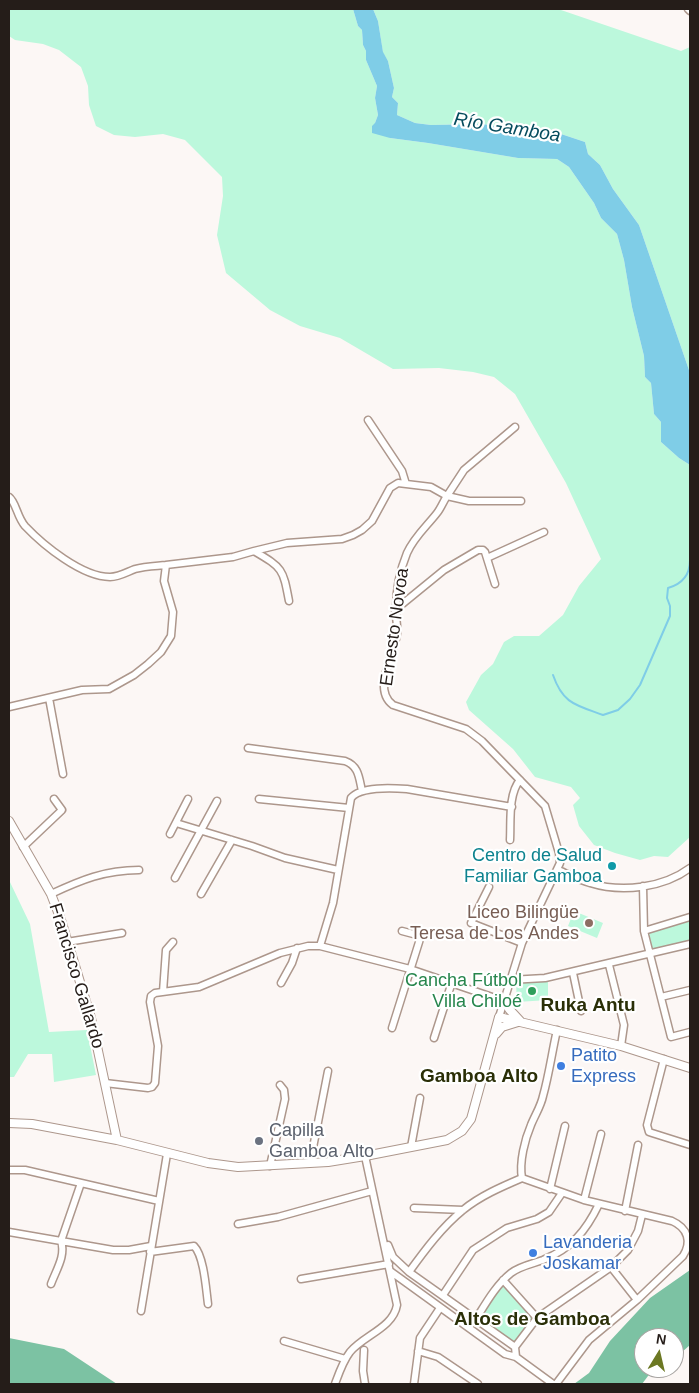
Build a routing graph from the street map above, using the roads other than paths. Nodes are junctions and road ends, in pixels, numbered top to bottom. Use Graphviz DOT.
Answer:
graph roads {
  1 [pos="368,420"];
  2 [pos="515,427"];
  3 [pos="406,484"];
  4 [pos="446,496"];
  5 [pos="9,497"];
  6 [pos="521,501"];
  7 [pos="544,532"];
  8 [pos="254,550"];
  9 [pos="487,558"];
  10 [pos="166,565"];
  11 [pos="495,584"];
  12 [pos="289,601"];
  13 [pos="395,610"];
  14 [pos="49,698"];
  15 [pos="9,707"];
  16 [pos="248,748"];
  17 [pos="63,774"];
  18 [pos="520,780"];
  19 [pos="362,791"];
  20 [pos="188,799"];
  21 [pos="259,799"];
  22 [pos="54,800"];
  23 [pos="217,801"];
  24 [pos="512,807"];
  25 [pos="349,808"];
  26 [pos="9,822"];
  27 [pos="176,823"];
  28 [pos="202,830"];
  29 [pos="170,834"];
  30 [pos="232,840"];
  31 [pos="510,840"];
  32 [pos="23,847"];
  33 [pos="690,868"];
  34 [pos="139,870"];
  35 [pos="338,870"];
  36 [pos="558,870"];
  37 [pos="175,878"];
  38 [pos="643,886"];
  39 [pos="489,887"];
  40 [pos="51,894"];
  41 [pos="201,894"];
  42 [pos="690,917"];
  43 [pos="402,931"];
  44 [pos="644,931"];
  45 [pos="122,932"];
  46 [pos="66,942"];
  47 [pos="173,942"];
  48 [pos="522,943"];
  49 [pos="690,944"];
  50 [pos="320,946"];
  51 [pos="297,948"];
  52 [pos="650,954"];
  53 [pos="609,965"];
  54 [pos="410,969"];
  55 [pos="573,973"];
  56 [pos="510,980"];
  57 [pos="281,982"];
  58 [pos="452,982"];
  59 [pos="690,990"];
  60 [pos="163,992"];
  61 [pos="661,997"];
  62 [pos="504,1001"];
  63 [pos="581,1011"];
  64 [pos="500,1017"];
  65 [pos="521,1022"];
  66 [pos="392,1028"];
  67 [pos="557,1030"];
  68 [pos="690,1032"];
  69 [pos="434,1038"];
  70 [pos="493,1038"];
  71 [pos="621,1046"];
  72 [pos="664,1059"];
  73 [pos="690,1068"];
  74 [pos="328,1071"];
  75 [pos="105,1083"];
  76 [pos="280,1085"];
  77 [pos="420,1098"];
  78 [pos="9,1123"];
  79 [pos="565,1126"];
  80 [pos="601,1134"];
  81 [pos="116,1140"];
  82 [pos="638,1145"];
  83 [pos="690,1145"];
  84 [pos="411,1147"];
  85 [pos="167,1154"];
  86 [pos="364,1156"];
  87 [pos="310,1164"];
  88 [pos="270,1166"];
  89 [pos="9,1170"];
  90 [pos="522,1178"];
  91 [pos="81,1183"];
  92 [pos="550,1188"];
  93 [pos="372,1191"];
  94 [pos="562,1193"];
  95 [pos="584,1200"];
  96 [pos="159,1201"];
  97 [pos="599,1204"];
  98 [pos="414,1208"];
  99 [pos="464,1210"];
  100 [pos="625,1211"];
  101 [pos="642,1215"];
  102 [pos="238,1224"];
  103 [pos="9,1232"];
  104 [pos="382,1232"];
  105 [pos="61,1241"];
  106 [pos="150,1249"];
  107 [pos="611,1267"];
  108 [pos="390,1268"];
  109 [pos="409,1272"];
  110 [pos="301,1279"];
  111 [pos="504,1280"];
  112 [pos="51,1284"];
  113 [pos="443,1295"];
  114 [pos="637,1300"];
  115 [pos="208,1304"];
  116 [pos="440,1308"];
  117 [pos="141,1311"];
  118 [pos="537,1318"];
  119 [pos="476,1319"];
  120 [pos="284,1341"];
  121 [pos="515,1347"];
  122 [pos="364,1350"];
  123 [pos="418,1351"];
  124 [pos="516,1357"];
  125 [pos="345,1359"];
  126 [pos="335,1384"];
  127 [pos="365,1384"];
  128 [pos="414,1384"];
  129 [pos="478,1384"];
  130 [pos="554,1384"];
  1 -- 3 [label="street"];
  2 -- 4 [label="street, Ernesto Novoa"];
  3 -- 4 [label="street"];
  3 -- 8 [label="street"];
  4 -- 6 [label="street"];
  4 -- 13 [label="street, Ernesto Novoa"];
  5 -- 10 [label="street"];
  7 -- 9 [label="street"];
  8 -- 10 [label="street"];
  8 -- 12 [label="street"];
  9 -- 11 [label="street"];
  9 -- 13 [label="street"];
  10 -- 14 [label="street"];
  13 -- 18 [label="street, Ernesto Novoa"];
  14 -- 15 [label="street"];
  14 -- 17 [label="street"];
  16 -- 19 [label="street"];
  18 -- 24 [label="street"];
  18 -- 36 [label="street, Ernesto Novoa"];
  19 -- 24 [label="street"];
  19 -- 25 [label="street"];
  20 -- 27 [label="street"];
  21 -- 25 [label="street"];
  22 -- 32 [label="street"];
  23 -- 28 [label="street"];
  24 -- 31 [label="street"];
  25 -- 35 [label="street"];
  26 -- 32 [label="street, Francisco Gallardo"];
  27 -- 28 [label="street"];
  27 -- 29 [label="street"];
  28 -- 30 [label="street"];
  28 -- 37 [label="street"];
  30 -- 35 [label="street"];
  30 -- 41 [label="street"];
  32 -- 40 [label="street, Francisco Gallardo"];
  33 -- 38 [label="street"];
  34 -- 40 [label="street"];
  35 -- 50 [label="street"];
  36 -- 38 [label="street"];
  36 -- 48 [label="street, Ernesto Novoa"];
  38 -- 44 [label="street"];
  39 -- 48 [label="street"];
  40 -- 46 [label="street, Francisco Gallardo"];
  42 -- 44 [label="street"];
  43 -- 54 [label="street"];
  44 -- 52 [label="street"];
  45 -- 46 [label="street"];
  46 -- 75 [label="street, Francisco Gallardo"];
  47 -- 60 [label="street"];
  48 -- 56 [label="street, Ernesto Novoa"];
  49 -- 52 [label="street"];
  50 -- 51 [label="street"];
  50 -- 54 [label="street"];
  51 -- 57 [label="street"];
  51 -- 60 [label="street"];
  52 -- 53 [label="street"];
  52 -- 61 [label="street"];
  53 -- 55 [label="street"];
  53 -- 71 [label="street"];
  54 -- 58 [label="street"];
  54 -- 66 [label="street"];
  55 -- 56 [label="street"];
  55 -- 63 [label="street"];
  56 -- 62 [label="street, Ernesto Novoa"];
  58 -- 62 [label="street"];
  58 -- 69 [label="street"];
  59 -- 61 [label="street"];
  60 -- 75 [label="street"];
  61 -- 68 [label="street"];
  62 -- 64 [label="street, Ernesto Novoa"];
  62 -- 65 [label="street"];
  64 -- 65 [label="street"];
  64 -- 70 [label="street, Ernesto Novoa"];
  65 -- 67 [label="street"];
  65 -- 70 [label="street"];
  67 -- 71 [label="street"];
  67 -- 90 [label="street"];
  70 -- 84 [label="street, Ernesto Novoa"];
  71 -- 72 [label="street"];
  72 -- 73 [label="street"];
  72 -- 83 [label="street"];
  74 -- 87 [label="street"];
  75 -- 81 [label="street, Francisco Gallardo"];
  76 -- 88 [label="street"];
  77 -- 84 [label="street"];
  78 -- 81 [label="street, Ernesto Novoa"];
  79 -- 92 [label="street"];
  80 -- 95 [label="street"];
  81 -- 85 [label="street, Ernesto Novoa"];
  82 -- 100 [label="street"];
  84 -- 86 [label="street, Ernesto Novoa"];
  85 -- 88 [label="street, Ernesto Novoa"];
  85 -- 96 [label="street"];
  86 -- 87 [label="street, Ernesto Novoa"];
  86 -- 93 [label="street"];
  87 -- 88 [label="street, Ernesto Novoa"];
  89 -- 91 [label="street"];
  90 -- 92 [label="street"];
  90 -- 99 [label="street"];
  91 -- 96 [label="street"];
  91 -- 105 [label="street"];
  92 -- 94 [label="street"];
  93 -- 102 [label="street"];
  93 -- 104 [label="street"];
  94 -- 95 [label="street"];
  94 -- 113 [label="street"];
  95 -- 97 [label="street"];
  96 -- 106 [label="street"];
  97 -- 100 [label="street"];
  97 -- 111 [label="street"];
  98 -- 99 [label="street"];
  99 -- 109 [label="street"];
  100 -- 101 [label="street"];
  101 -- 107 [label="street"];
  101 -- 114 [label="street"];
  103 -- 105 [label="street"];
  104 -- 108 [label="street"];
  104 -- 109 [label="street"];
  105 -- 106 [label="street"];
  105 -- 112 [label="street"];
  106 -- 115 [label="street"];
  106 -- 117 [label="street"];
  107 -- 114 [label="street"];
  107 -- 118 [label="street"];
  108 -- 110 [label="street"];
  108 -- 116 [label="street"];
  108 -- 125 [label="street"];
  109 -- 113 [label="street"];
  111 -- 118 [label="street"];
  111 -- 119 [label="street"];
  113 -- 119 [label="street"];
  114 -- 130 [label="street"];
  116 -- 123 [label="street"];
  116 -- 124 [label="street"];
  118 -- 121 [label="street"];
  119 -- 121 [label="street"];
  120 -- 125 [label="street"];
  121 -- 124 [label="street"];
  122 -- 127 [label="street"];
  123 -- 128 [label="street"];
  123 -- 129 [label="street"];
  124 -- 130 [label="street"];
  125 -- 126 [label="street"];
}
